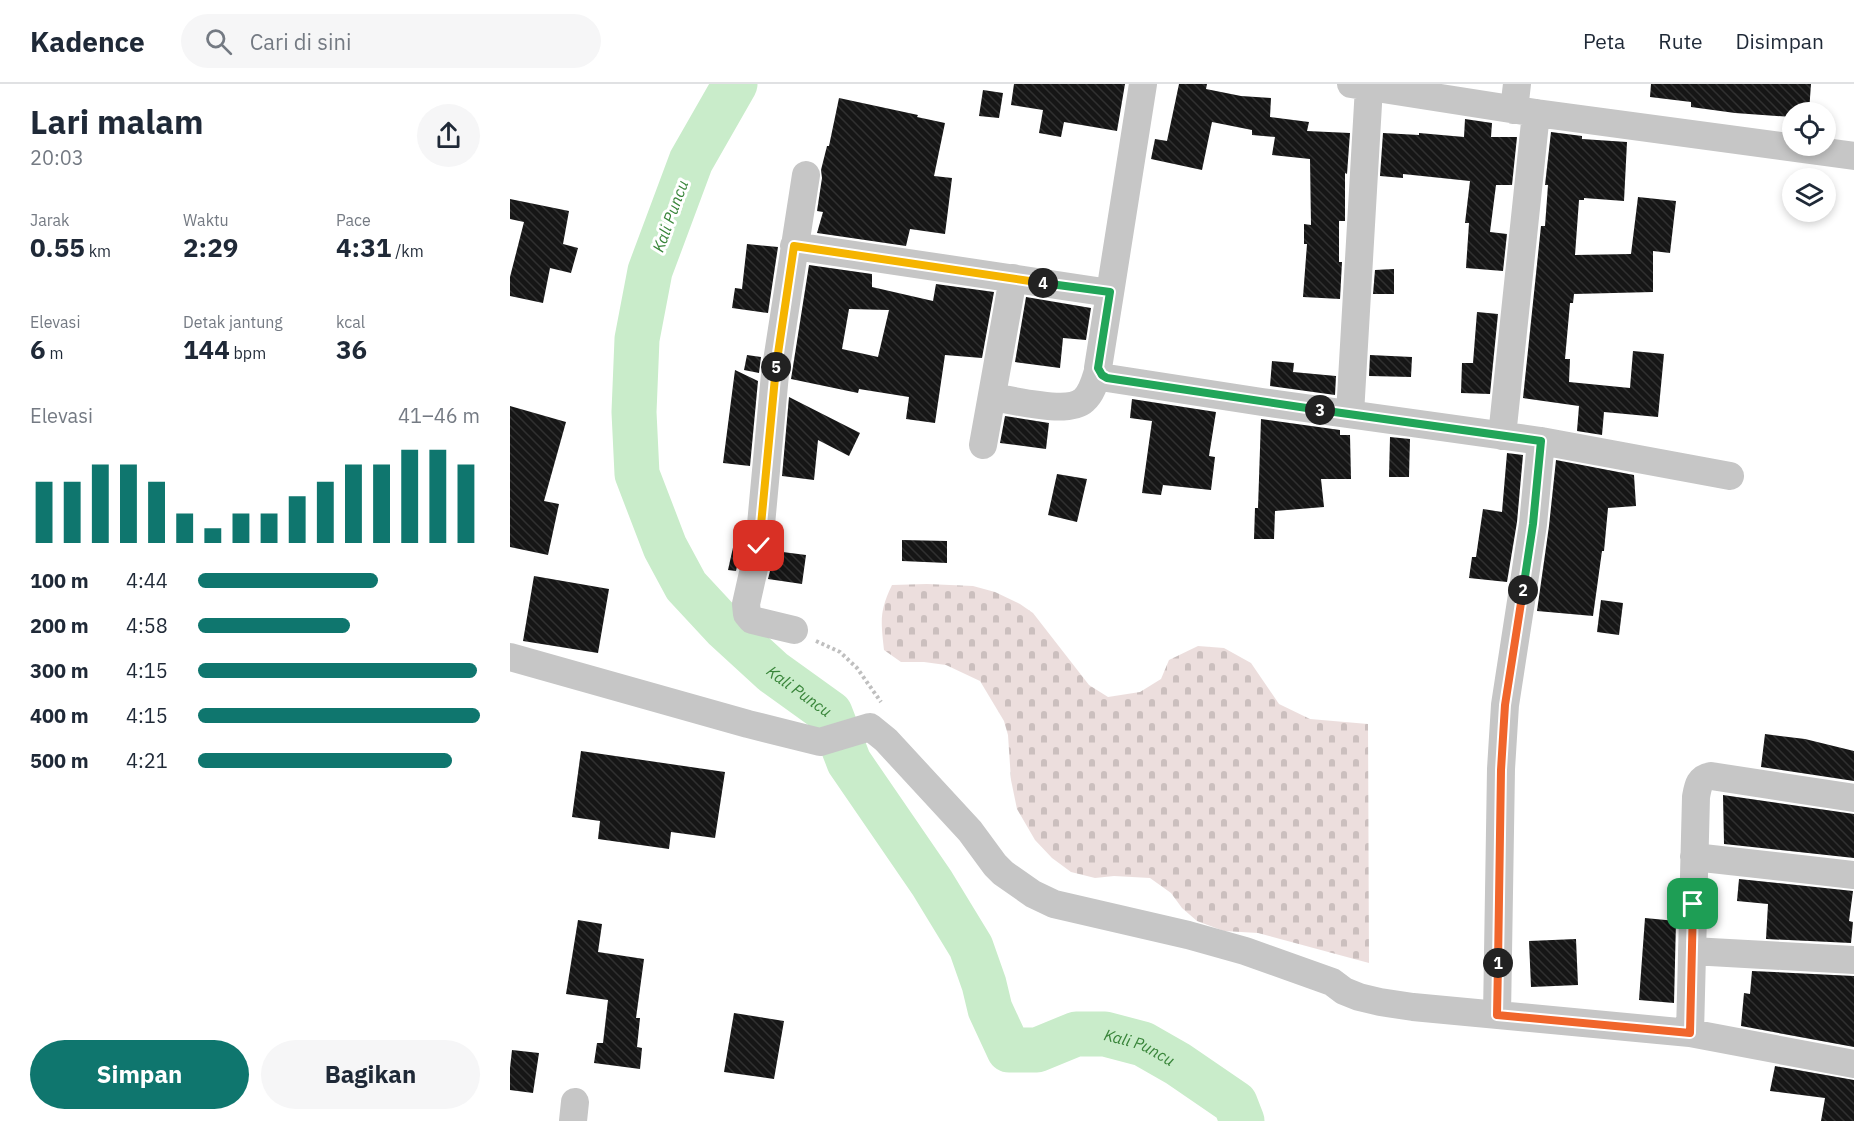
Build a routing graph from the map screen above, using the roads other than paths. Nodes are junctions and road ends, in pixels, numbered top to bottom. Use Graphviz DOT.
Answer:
graph roads {
  1 [pos="1143,84"];
  2 [pos="1360,86"];
  3 [pos="1522,102"];
  4 [pos="1854,156"];
  5 [pos="806,175"];
  6 [pos="794,246"];
  7 [pos="1013,278"];
  8 [pos="1110,292"];
  9 [pos="1098,371"];
  10 [pos="992,397"];
  11 [pos="1350,414"];
  12 [pos="1502,436"];
  13 [pos="1541,441"];
  14 [pos="983,445"];
  15 [pos="1730,476"];
  16 [pos="794,630"];
  17 [pos="510,657"];
  18 [pos="1854,798"];
  19 [pos="1694,857"];
  20 [pos="1854,875"];
  21 [pos="1692,951"];
  22 [pos="1854,960"];
  23 [pos="1497,1015"];
  24 [pos="1690,1033"];
  25 [pos="1854,1064"];
  1 -- 8 [label="street"];
  2 -- 3 [label="street"];
  2 -- 11 [label="street"];
  3 -- 4 [label="street"];
  3 -- 12 [label="street"];
  5 -- 6 [label="street"];
  6 -- 7 [label="street"];
  6 -- 16 [label="street"];
  7 -- 8 [label="street"];
  7 -- 10 [label="street"];
  8 -- 9 [label="street"];
  9 -- 10 [label="street"];
  9 -- 11 [label="street"];
  10 -- 14 [label="street"];
  11 -- 12 [label="street"];
  12 -- 13 [label="street"];
  13 -- 15 [label="street"];
  13 -- 23 [label="street"];
  17 -- 23 [label="street"];
  18 -- 19 [label="street"];
  19 -- 20 [label="street"];
  19 -- 21 [label="street"];
  21 -- 22 [label="street"];
  21 -- 24 [label="street"];
  23 -- 24 [label="street"];
  24 -- 25 [label="street"];
}
